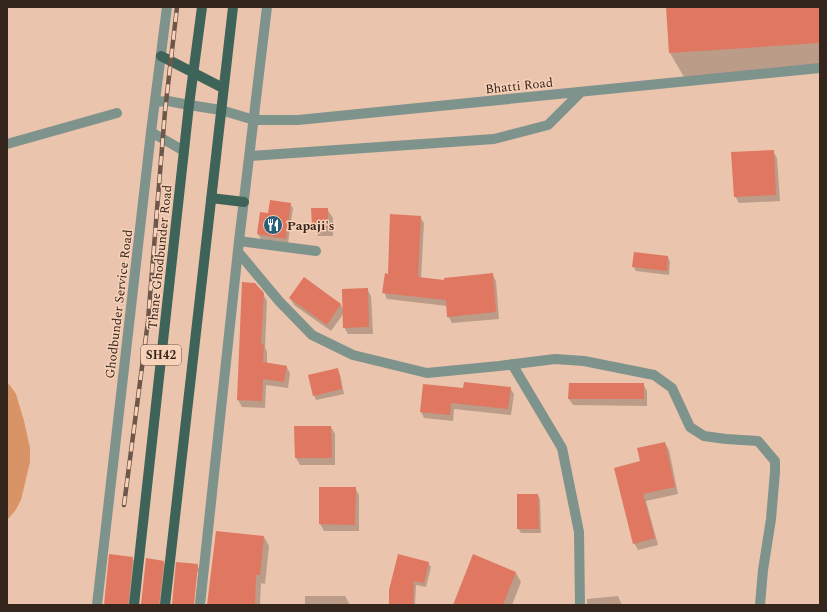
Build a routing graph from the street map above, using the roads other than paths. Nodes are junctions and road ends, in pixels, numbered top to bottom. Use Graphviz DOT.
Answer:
graph roads {
  1 [pos="167,7"];
  2 [pos="202,7"];
  3 [pos="233,7"];
  4 [pos="267,7"];
  5 [pos="161,56"];
  6 [pos="820,68"];
  7 [pos="193,72"];
  8 [pos="223,88"];
  9 [pos="581,92"];
  10 [pos="155,102"];
  11 [pos="188,104"];
  12 [pos="220,110"];
  13 [pos="117,112"];
  14 [pos="254,120"];
  15 [pos="151,132"];
  16 [pos="7,144"];
  17 [pos="184,151"];
  18 [pos="250,156"];
  19 [pos="211,198"];
  20 [pos="244,202"];
  21 [pos="239,241"];
  22 [pos="316,251"];
  23 [pos="239,253"];
  24 [pos="512,364"];
  25 [pos="97,605"];
  26 [pos="134,605"];
  27 [pos="165,605"];
  28 [pos="200,605"];
  29 [pos="580,605"];
  30 [pos="760,605"];
  1 -- 5 [label="street, Ghodbunder Service Road"];
  2 -- 7 [label="main road, Thane Ghodbunder Road / SH42"];
  3 -- 8 [label="main road, SH42"];
  4 -- 14 [label="street"];
  5 -- 7 [label="main road"];
  5 -- 10 [label="street, Ghodbunder Service Road"];
  6 -- 9 [label="street, Bhatti Road"];
  7 -- 8 [label="main road"];
  7 -- 11 [label="main road, Thane Ghodbunder Road / SH42"];
  8 -- 12 [label="main road, SH42"];
  9 -- 14 [label="street, Bhatti Road"];
  9 -- 18 [label="street"];
  10 -- 11 [label="street, Bhatti Road"];
  10 -- 15 [label="street, Ghodbunder Service Road"];
  11 -- 12 [label="street, Bhatti Road"];
  11 -- 17 [label="main road, Thane Ghodbunder Road / SH42"];
  12 -- 14 [label="street, Bhatti Road"];
  12 -- 19 [label="main road, SH42"];
  13 -- 16 [label="street"];
  14 -- 18 [label="street"];
  15 -- 17 [label="street"];
  15 -- 25 [label="street, Ghodbunder Service Road"];
  17 -- 26 [label="main road, Thane Ghodbunder Road / SH42"];
  18 -- 20 [label="street"];
  19 -- 20 [label="main road"];
  19 -- 27 [label="main road, SH42"];
  20 -- 21 [label="street"];
  21 -- 22 [label="street"];
  21 -- 23 [label="street"];
  23 -- 24 [label="street"];
  23 -- 28 [label="street"];
  24 -- 29 [label="street"];
  24 -- 30 [label="street"];
}
